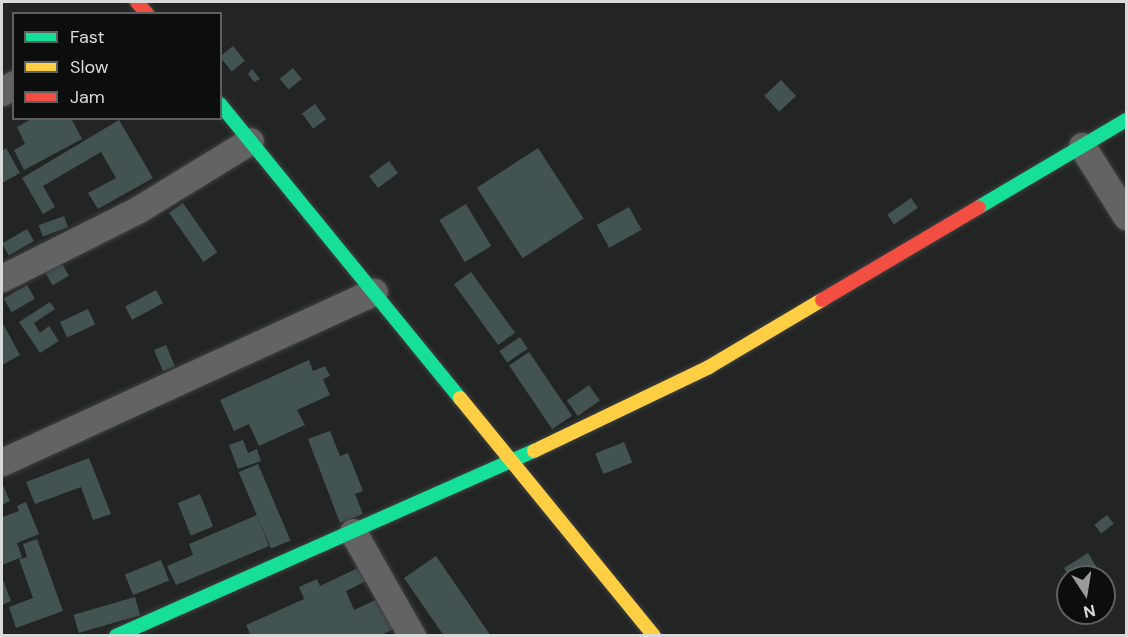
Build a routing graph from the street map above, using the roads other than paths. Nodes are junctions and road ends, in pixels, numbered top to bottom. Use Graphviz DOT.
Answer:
graph roads {
  1 [pos="222,106"];
  2 [pos="1126,120"];
  3 [pos="250,141"];
  4 [pos="1082,146"];
  5 [pos="1126,216"];
  6 [pos="2,278"];
  7 [pos="374,292"];
  8 [pos="2,462"];
  9 [pos="512,462"];
  10 [pos="352,532"];
  11 [pos="116,636"];
  12 [pos="412,636"];
  13 [pos="654,636"];
  1 -- 3 [label="street"];
  2 -- 4 [label="street"];
  3 -- 6 [label="street"];
  3 -- 7 [label="street"];
  4 -- 5 [label="street"];
  4 -- 9 [label="street"];
  7 -- 8 [label="street"];
  7 -- 9 [label="street"];
  9 -- 10 [label="street"];
  9 -- 13 [label="street"];
  10 -- 11 [label="street"];
  10 -- 12 [label="street"];
}
